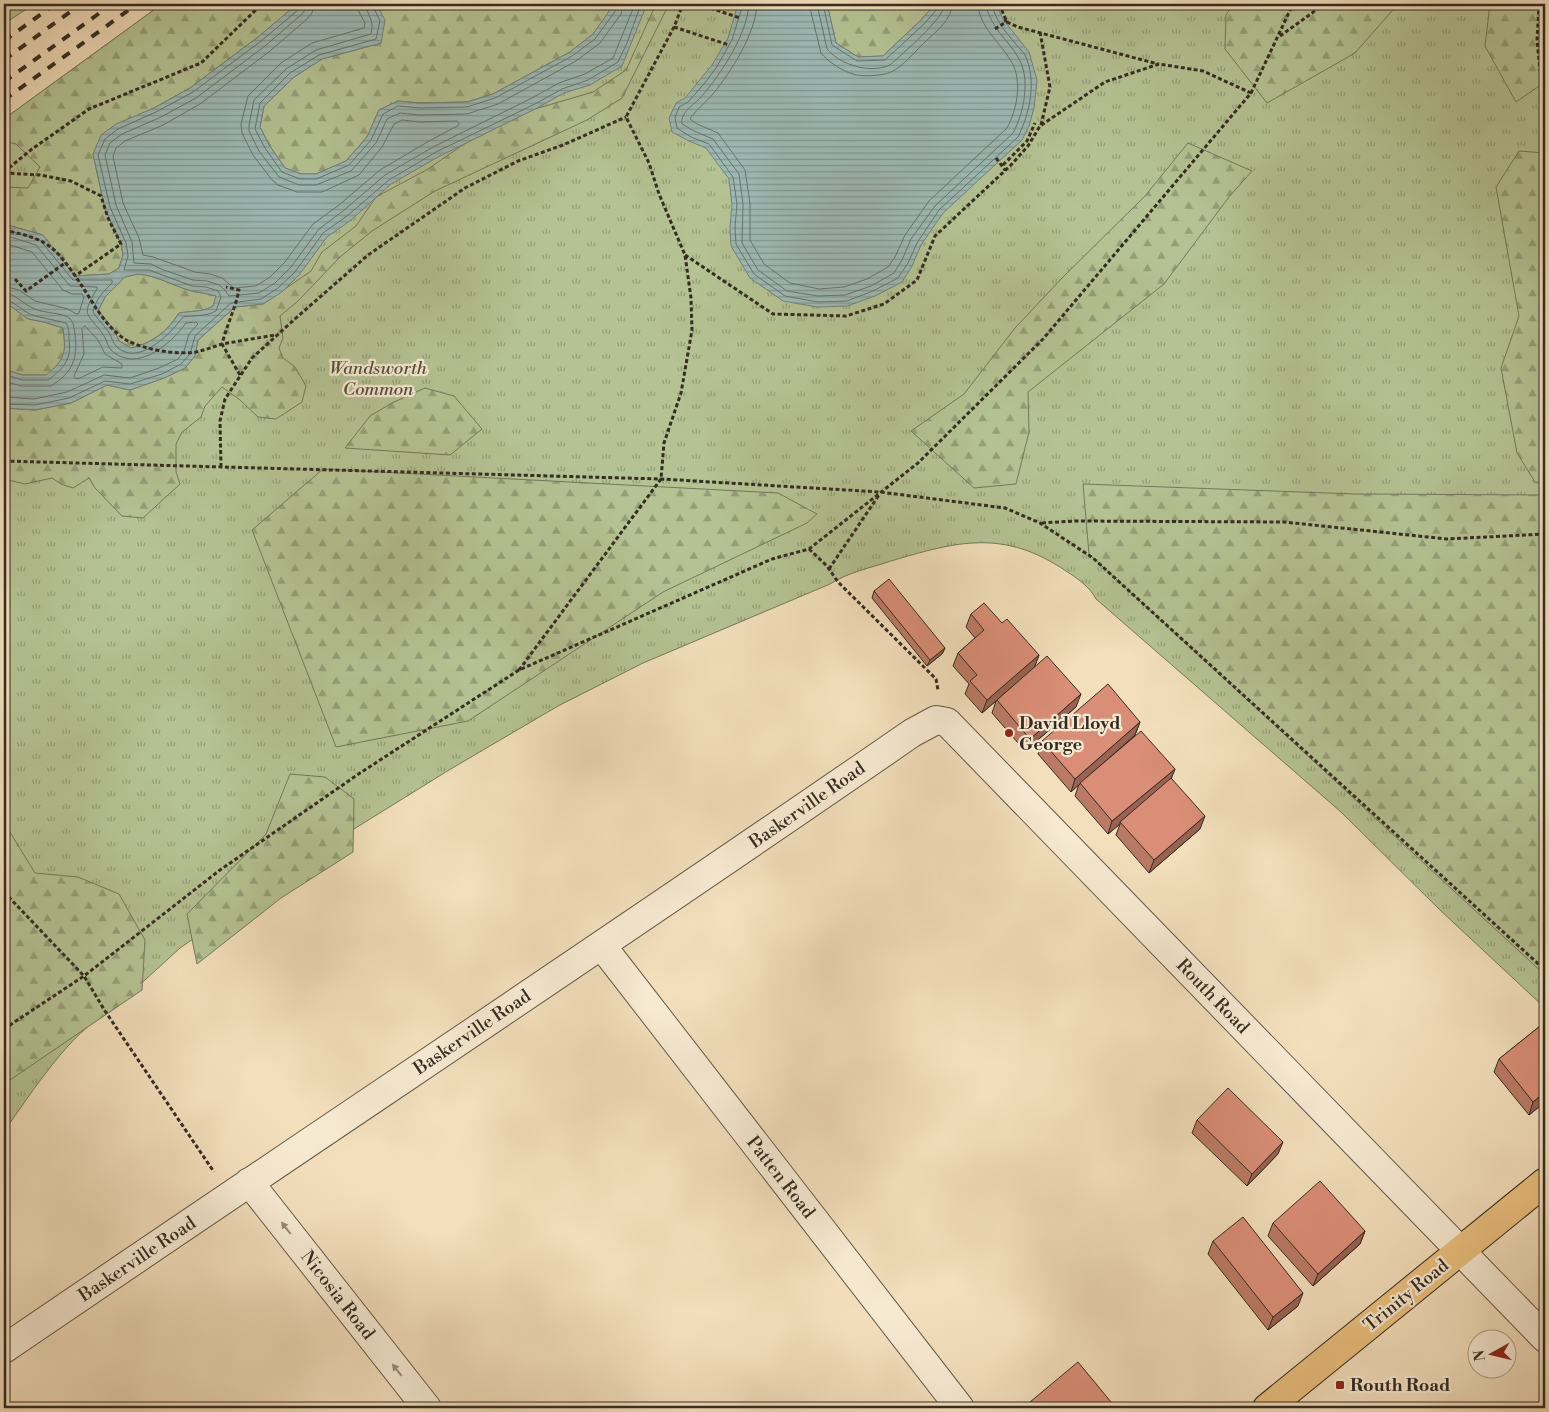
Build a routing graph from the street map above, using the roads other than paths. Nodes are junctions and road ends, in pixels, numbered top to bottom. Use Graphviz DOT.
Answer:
graph roads {
  1 [pos="942,720"];
  2 [pos="602,946"];
  3 [pos="1545,1182"];
  4 [pos="240,1188"];
  5 [pos="1461,1250"];
  6 [pos="1545,1338"];
  7 [pos="4,1349"];
  8 [pos="427,1408"];
  9 [pos="960,1408"];
  10 [pos="1267,1408"];
  1 -- 2 [label="street, Baskerville Road"];
  1 -- 5 [label="street, Routh Road"];
  2 -- 4 [label="street, Baskerville Road"];
  2 -- 9 [label="street, Patten Road"];
  3 -- 5 [label="highway, Trinity Road"];
  4 -- 7 [label="street, Baskerville Road"];
  8 -- 4 [label="street, Nicosia Road, one-way"];
  5 -- 6 [label="street, Routh Road"];
  5 -- 10 [label="highway, Trinity Road"];
}
